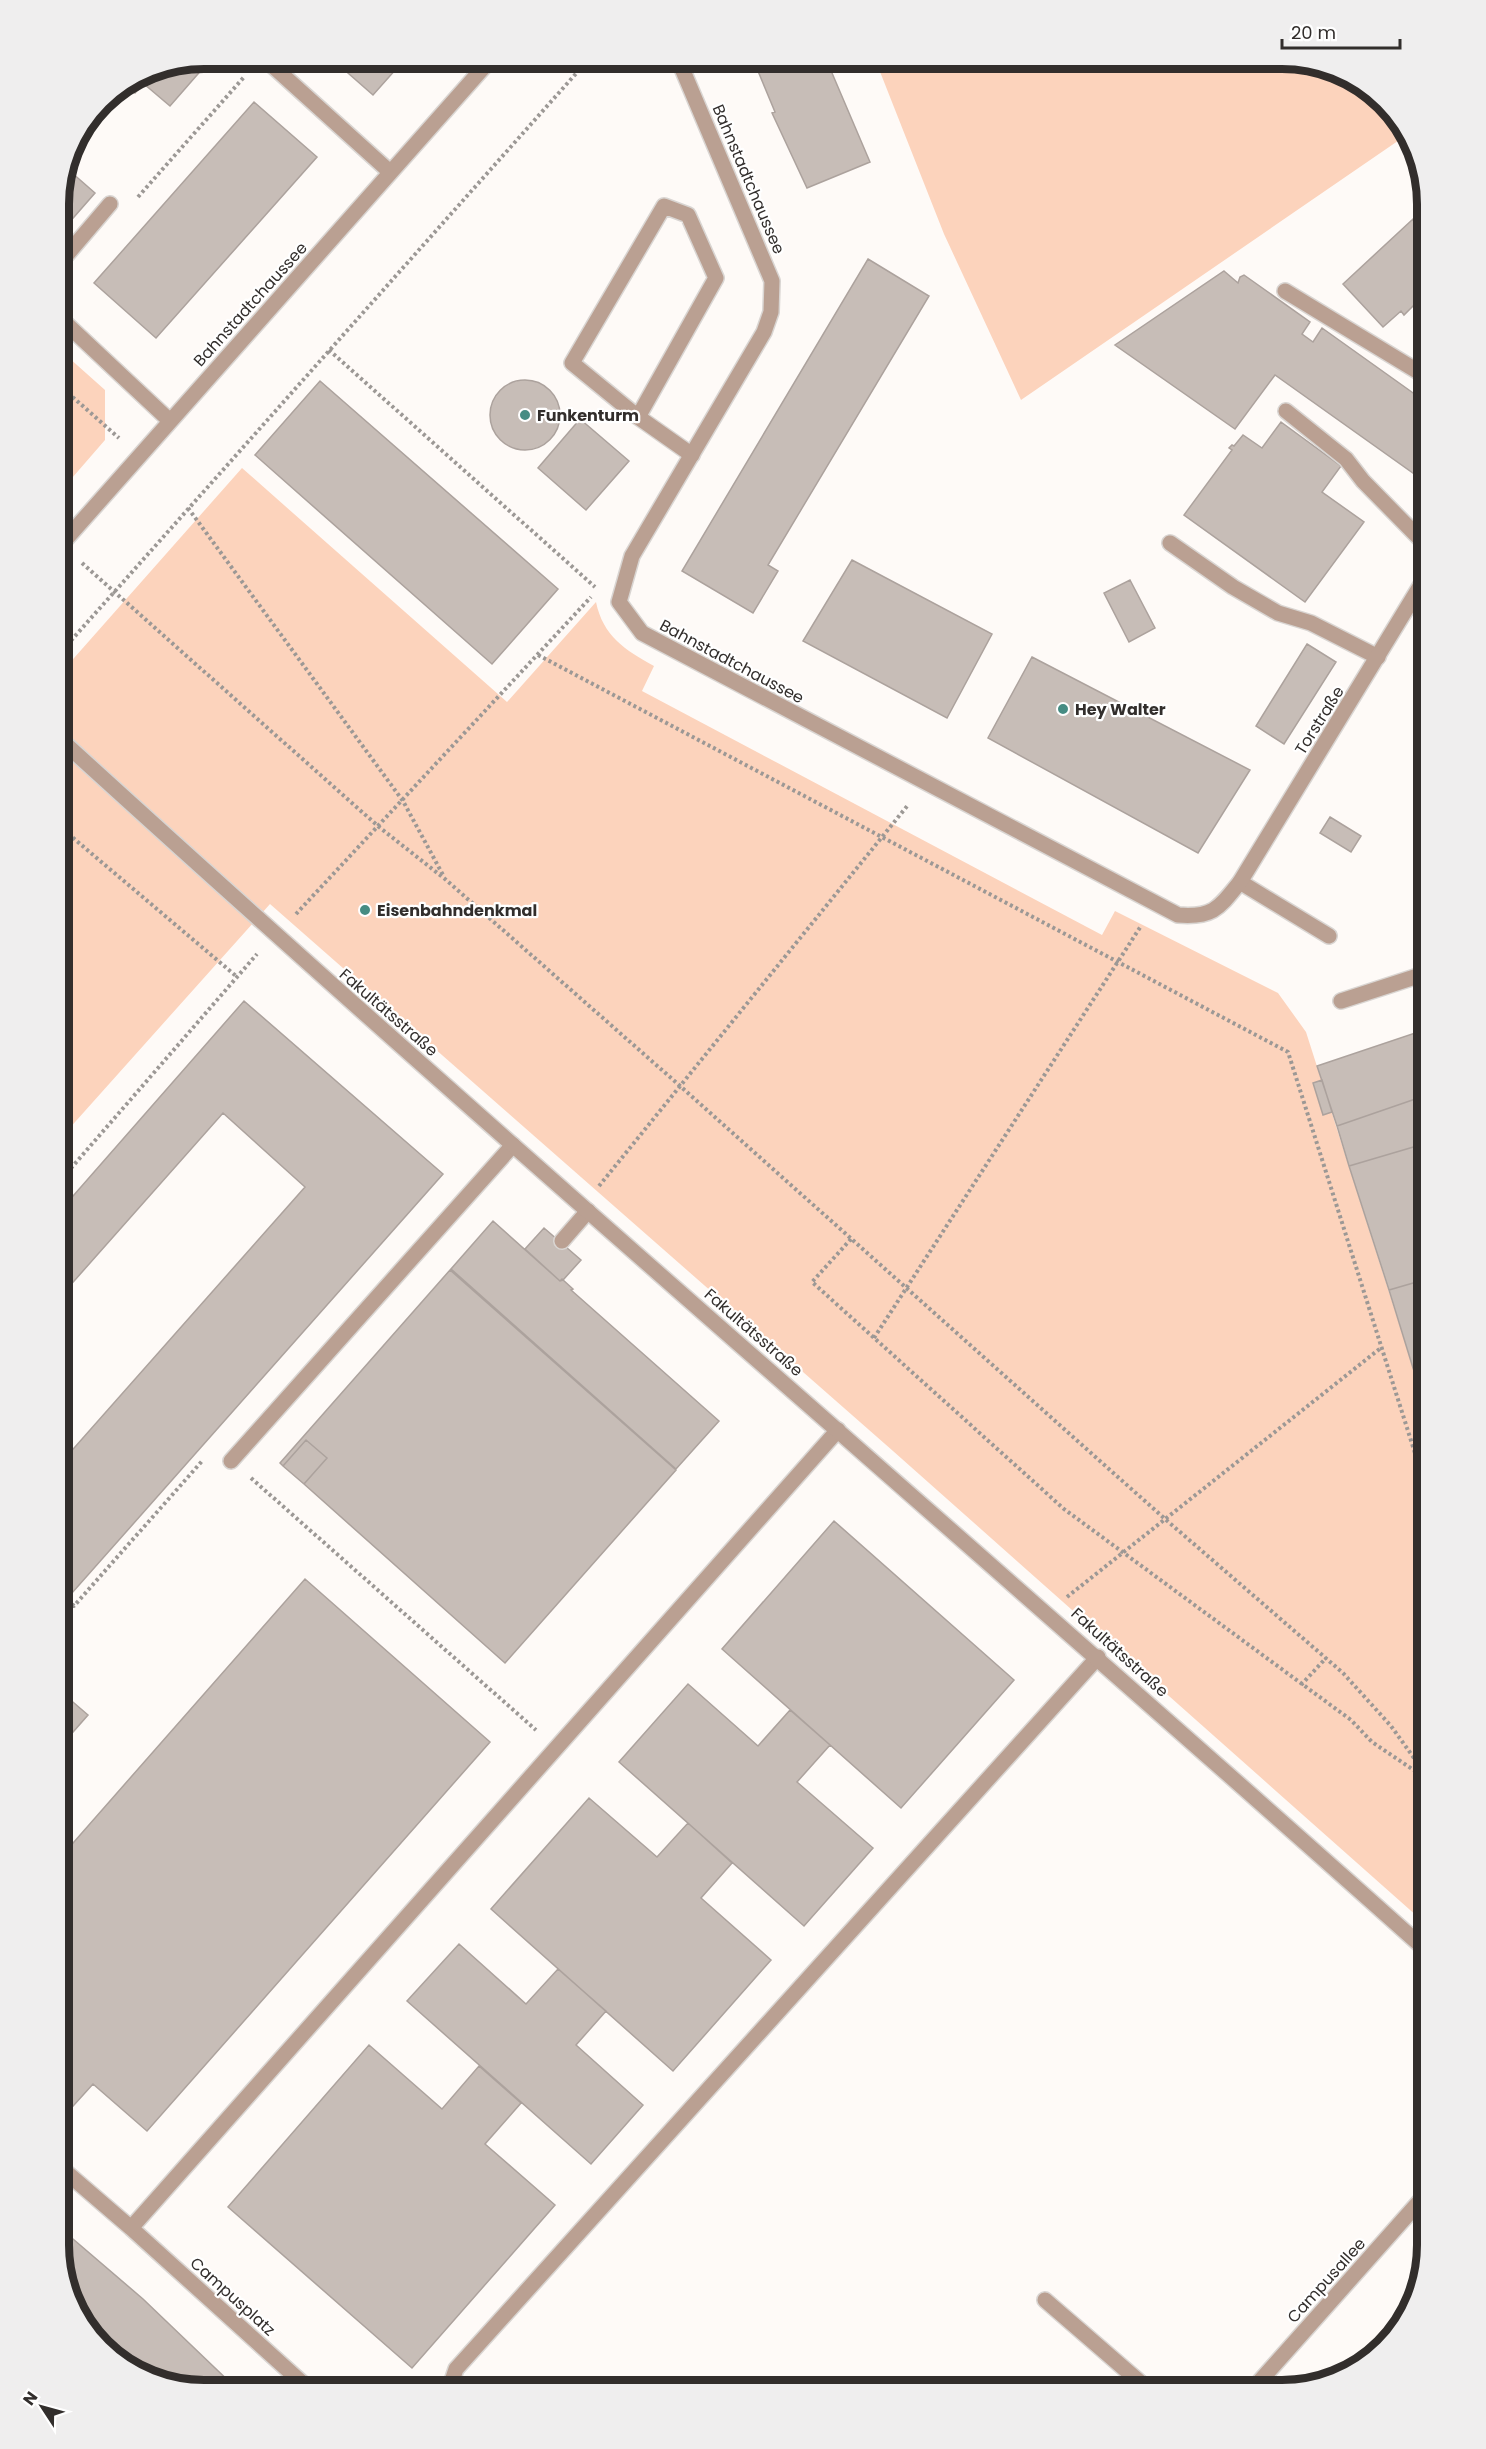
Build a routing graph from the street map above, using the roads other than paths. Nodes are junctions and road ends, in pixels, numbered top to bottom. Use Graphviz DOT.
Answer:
graph roads {
  1 [pos="277,69"];
  2 [pos="482,69"];
  3 [pos="682,69"];
  4 [pos="390,172"];
  5 [pos="110,204"];
  6 [pos="69,252"];
  7 [pos="1285,291"];
  8 [pos="69,326"];
  9 [pos="1417,370"];
  10 [pos="1286,411"];
  11 [pos="638,417"];
  12 [pos="170,421"];
  13 [pos="692,454"];
  14 [pos="1417,535"];
  15 [pos="69,536"];
  16 [pos="1170,543"];
  17 [pos="1417,593"];
  18 [pos="1378,657"];
  19 [pos="69,747"];
  20 [pos="1240,882"];
  21 [pos="1329,936"];
  22 [pos="1417,977"];
  23 [pos="1341,1001"];
  24 [pos="513,1145"];
  25 [pos="586,1209"];
  26 [pos="562,1241"];
  27 [pos="838,1430"];
  28 [pos="231,1461"];
  29 [pos="1098,1657"];
  30 [pos="1417,1941"];
  31 [pos="69,2175"];
  32 [pos="1417,2205"];
  33 [pos="132,2228"];
  34 [pos="1045,2300"];
  35 [pos="299,2380"];
  36 [pos="452,2380"];
  37 [pos="1137,2380"];
  38 [pos="1262,2380"];
  1 -- 4 [label="street"];
  2 -- 4 [label="street, Bahnstadtchaussee"];
  3 -- 13 [label="street, Bahnstadtchaussee"];
  4 -- 12 [label="street, Bahnstadtchaussee"];
  5 -- 6 [label="street"];
  7 -- 9 [label="street"];
  8 -- 12 [label="street"];
  10 -- 14 [label="street"];
  11 -- 11 [label="street"];
  11 -- 13 [label="street"];
  12 -- 15 [label="street, Bahnstadtchaussee"];
  13 -- 20 [label="street, Bahnstadtchaussee"];
  16 -- 18 [label="street"];
  17 -- 18 [label="street, Torstraße"];
  18 -- 20 [label="street, Torstraße"];
  19 -- 24 [label="street, Fakultätsstraße"];
  20 -- 21 [label="street"];
  22 -- 23 [label="street"];
  24 -- 25 [label="street, Fakultätsstraße"];
  24 -- 28 [label="street"];
  25 -- 26 [label="street"];
  25 -- 27 [label="street, Fakultätsstraße"];
  27 -- 29 [label="street, Fakultätsstraße"];
  27 -- 33 [label="street"];
  29 -- 30 [label="street, Fakultätsstraße"];
  29 -- 36 [label="street"];
  31 -- 33 [label="street, Campusplatz"];
  32 -- 38 [label="street, Campusallee"];
  33 -- 35 [label="street, Campusplatz"];
  34 -- 37 [label="street"];
}
